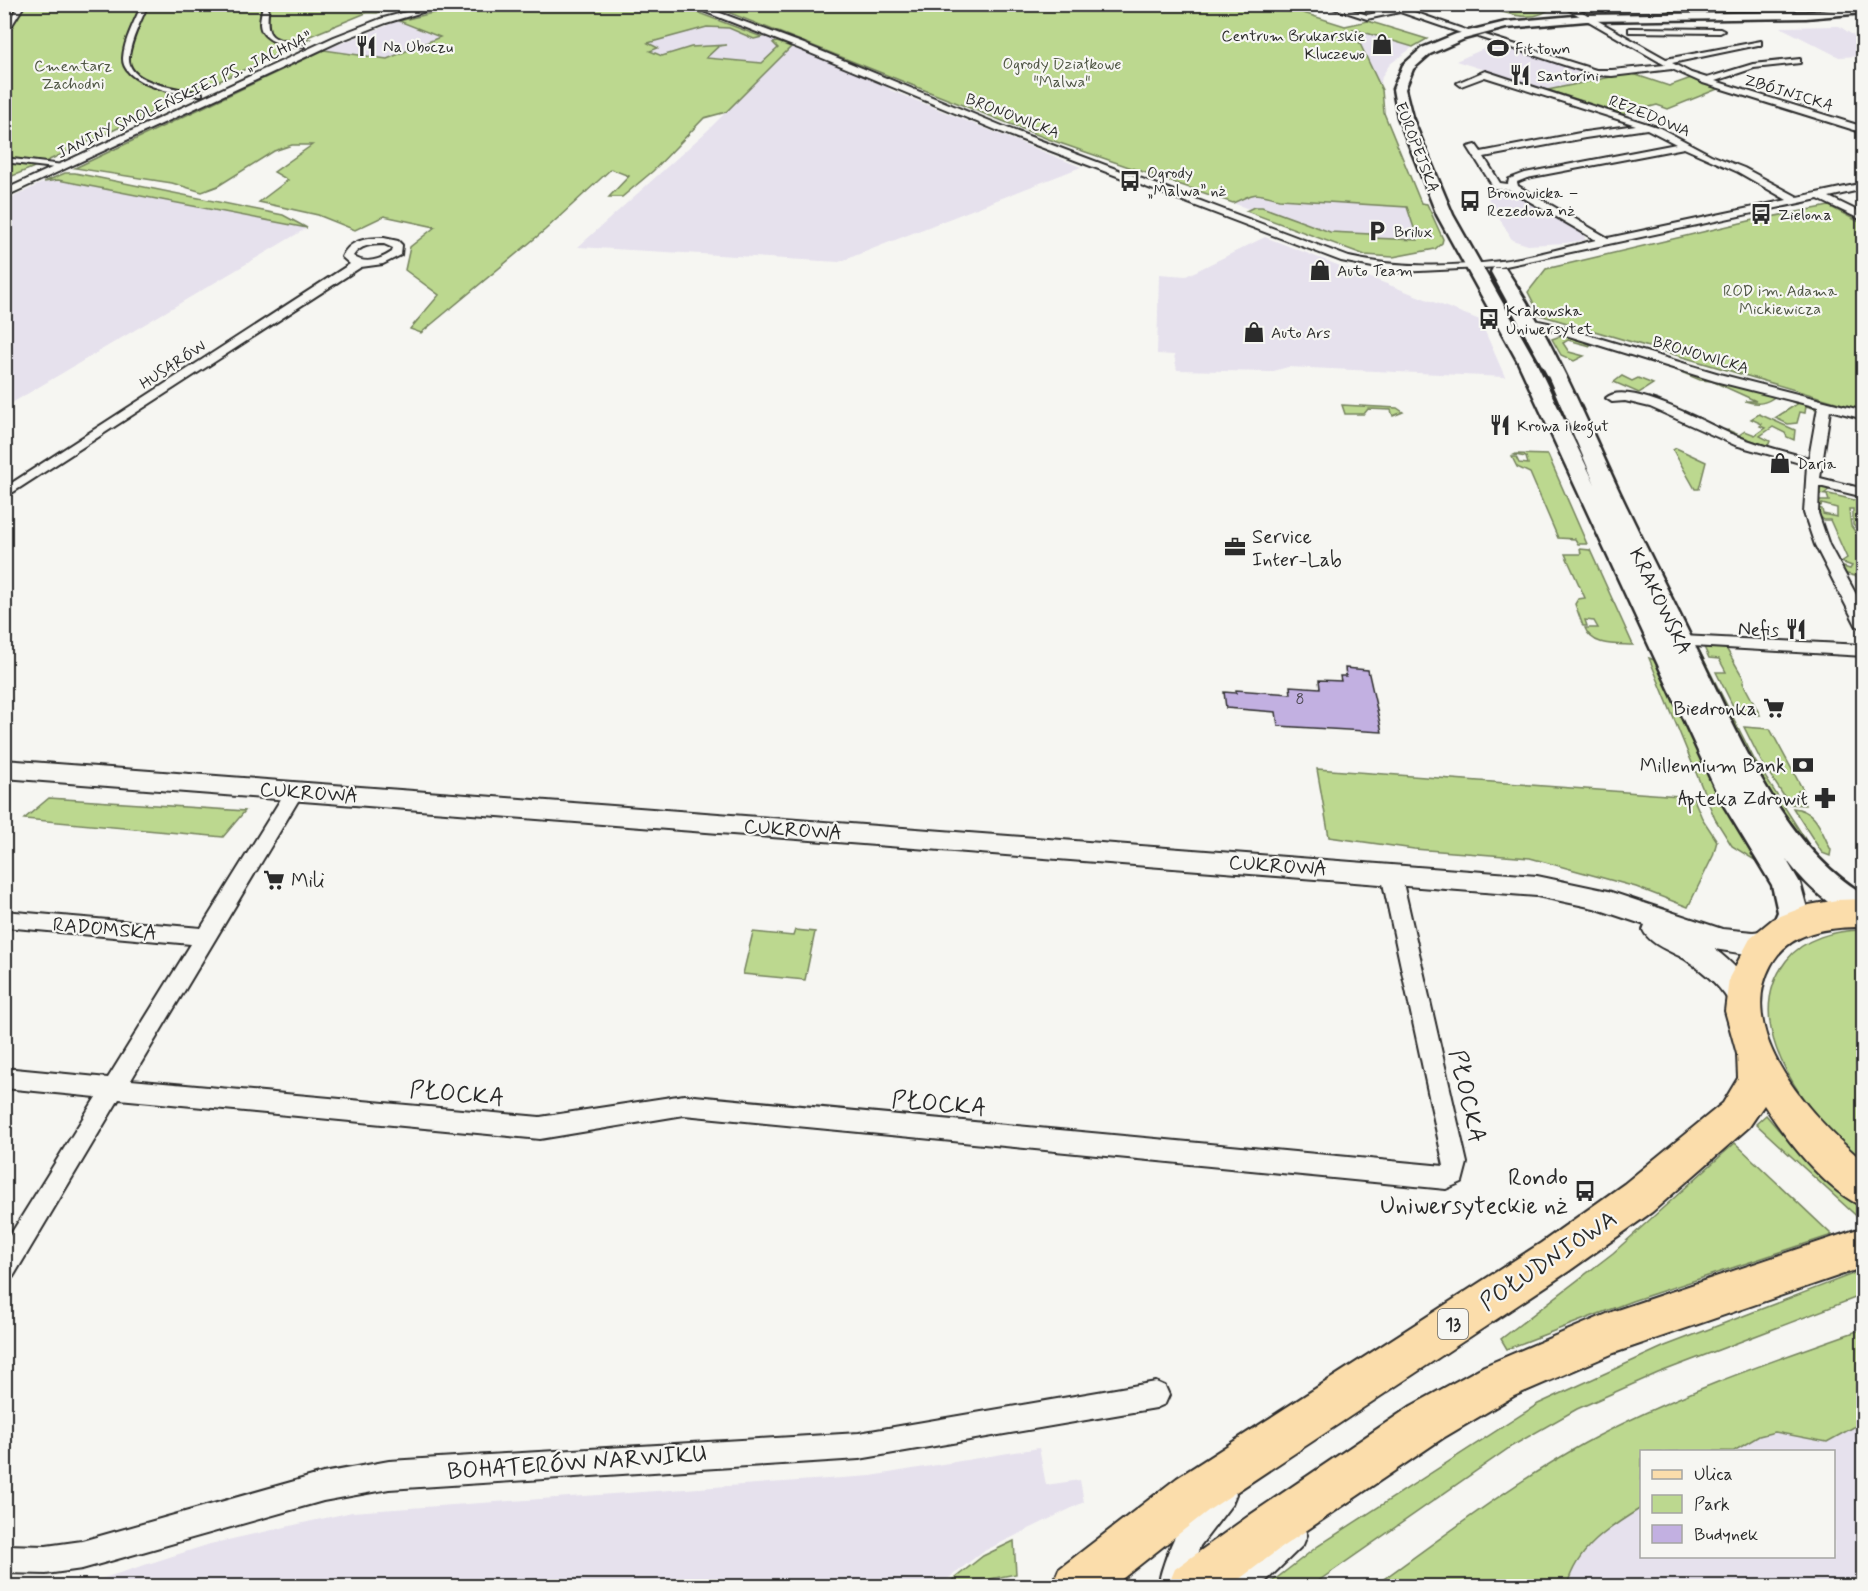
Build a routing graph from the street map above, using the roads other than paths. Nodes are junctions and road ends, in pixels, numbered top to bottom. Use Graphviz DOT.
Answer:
graph roads {
  1 [pos="22,4"];
  2 [pos="145,4"];
  3 [pos="266,4"];
  4 [pos="446,4"];
  5 [pos="688,4"];
  6 [pos="1324,4"];
  7 [pos="1382,4"];
  8 [pos="1562,4"];
  9 [pos="1401,10"];
  10 [pos="1863,10"];
  11 [pos="1863,16"];
  12 [pos="1590,21"];
  13 [pos="1632,30"];
  14 [pos="1687,30"];
  15 [pos="1720,31"];
  16 [pos="1476,35"];
  17 [pos="4,36"];
  18 [pos="1758,43"];
  19 [pos="303,46"];
  20 [pos="1732,49"];
  21 [pos="1797,61"];
  22 [pos="1667,64"];
  23 [pos="1421,74"];
  24 [pos="1709,80"];
  25 [pos="1461,83"];
  26 [pos="200,94"];
  27 [pos="1863,120"];
  28 [pos="1846,125"];
  29 [pos="1648,127"];
  30 [pos="1863,130"];
  31 [pos="1686,145"];
  32 [pos="4,160"];
  33 [pos="63,167"];
  34 [pos="1863,186"];
  35 [pos="1513,187"];
  36 [pos="4,194"];
  37 [pos="1820,196"];
  38 [pos="1797,201"];
  39 [pos="1863,218"];
  40 [pos="1607,242"];
  41 [pos="1482,258"];
  42 [pos="359,263"];
  43 [pos="1529,324"];
  44 [pos="1612,398"];
  45 [pos="1825,405"];
  46 [pos="1863,415"];
  47 [pos="1814,463"];
  48 [pos="1812,480"];
  49 [pos="1863,493"];
  50 [pos="4,494"];
  51 [pos="1863,625"];
  52 [pos="1681,641"];
  53 [pos="1863,651"];
  54 [pos="4,769"];
  55 [pos="295,791"];
  56 [pos="1391,874"];
  57 [pos="1581,894"];
  58 [pos="1863,911"];
  59 [pos="4,919"];
  60 [pos="1777,934"];
  61 [pos="206,937"];
  62 [pos="1744,1001"];
  63 [pos="1755,1055"];
  64 [pos="4,1078"];
  65 [pos="114,1088"];
  66 [pos="1863,1188"];
  67 [pos="1863,1247"];
  68 [pos="4,1268"];
  69 [pos="1156,1395"];
  70 [pos="1265,1445"];
  71 [pos="1384,1451"];
  72 [pos="4,1559"];
  73 [pos="1076,1587"];
  74 [pos="1172,1587"];
  75 [pos="1192,1587"];
  76 [pos="1247,1587"];
  1 -- 17 [label="street"];
  2 -- 26 [label="street"];
  3 -- 19 [label="street"];
  4 -- 33 [label="street, JANINY SMOLEŃSKIEJ PS. „JACHNA”"];
  5 -- 41 [label="street, BRONOWICKA"];
  6 -- 9 [label="street"];
  7 -- 9 [label="street, ZBÓJNICKA"];
  8 -- 12 [label="street, ZBÓJNICKA"];
  9 -- 16 [label="street, ZBÓJNICKA"];
  10 -- 12 [label="main road, EUROPEJSKA"];
  11 -- 12 [label="main road, EUROPEJSKA"];
  12 -- 16 [label="main road, EUROPEJSKA"];
  12 -- 22 [label="street, ZBÓJNICKA"];
  13 -- 14 [label="street"];
  14 -- 15 [label="street"];
  14 -- 20 [label="street, ZBÓJNICKA"];
  16 -- 22 [label="street, ZBÓJNICKA"];
  16 -- 23 [label="main road, EUROPEJSKA"];
  16 -- 41 [label="main road, EUROPEJSKA"];
  18 -- 20 [label="street, ZBÓJNICKA"];
  20 -- 22 [label="street, ZBÓJNICKA"];
  21 -- 24 [label="street"];
  22 -- 24 [label="street, ZBÓJNICKA"];
  24 -- 28 [label="street, ZBÓJNICKA"];
  25 -- 29 [label="street, REZEDOWA"];
  27 -- 28 [label="street"];
  28 -- 30 [label="street, ZBÓJNICKA"];
  29 -- 31 [label="street, REZEDOWA"];
  29 -- 35 [label="street"];
  31 -- 35 [label="street"];
  31 -- 38 [label="street, REZEDOWA"];
  32 -- 33 [label="street"];
  33 -- 36 [label="street, JANINY SMOLEŃSKIEJ PS. „JACHNA”"];
  34 -- 37 [label="street"];
  35 -- 40 [label="street"];
  37 -- 38 [label="street"];
  37 -- 39 [label="street"];
  38 -- 40 [label="street"];
  40 -- 41 [label="street"];
  41 -- 43 [label="main road, KRAKOWSKA"];
  41 -- 60 [label="main road, KRAKOWSKA"];
  42 -- 50 [label="street, HUSARÓW"];
  43 -- 45 [label="street, BRONOWICKA"];
  43 -- 52 [label="main road, KRAKOWSKA"];
  44 -- 47 [label="street"];
  45 -- 46 [label="street, BRONOWICKA"];
  45 -- 47 [label="street"];
  47 -- 48 [label="street"];
  48 -- 49 [label="street"];
  48 -- 51 [label="street"];
  52 -- 53 [label="street"];
  52 -- 58 [label="main road, KRAKOWSKA"];
  54 -- 55 [label="street, CUKROWA"];
  55 -- 56 [label="street, CUKROWA"];
  55 -- 61 [label="street"];
  56 -- 57 [label="street, CUKROWA"];
  56 -- 65 [label="street, PŁOCKA"];
  57 -- 60 [label="street, CUKROWA"];
  57 -- 62 [label="street, CUKROWA"];
  58 -- 60 [label="main road"];
  59 -- 61 [label="street, RADOMSKA"];
  60 -- 62 [label="main road, 13"];
  61 -- 65 [label="street"];
  62 -- 63 [label="main road, 13"];
  63 -- 66 [label="main road"];
  63 -- 70 [label="main road, POŁUDNIOWA / 13"];
  64 -- 65 [label="street"];
  65 -- 68 [label="street"];
  67 -- 71 [label="main road"];
  69 -- 72 [label="street, BOHATERÓW NARWIKU"];
  70 -- 73 [label="main road, POŁUDNIOWA / 13"];
  70 -- 74 [label="street, POŁUDNIOWA"];
  71 -- 75 [label="main road"];
  71 -- 76 [label="street"];
}
